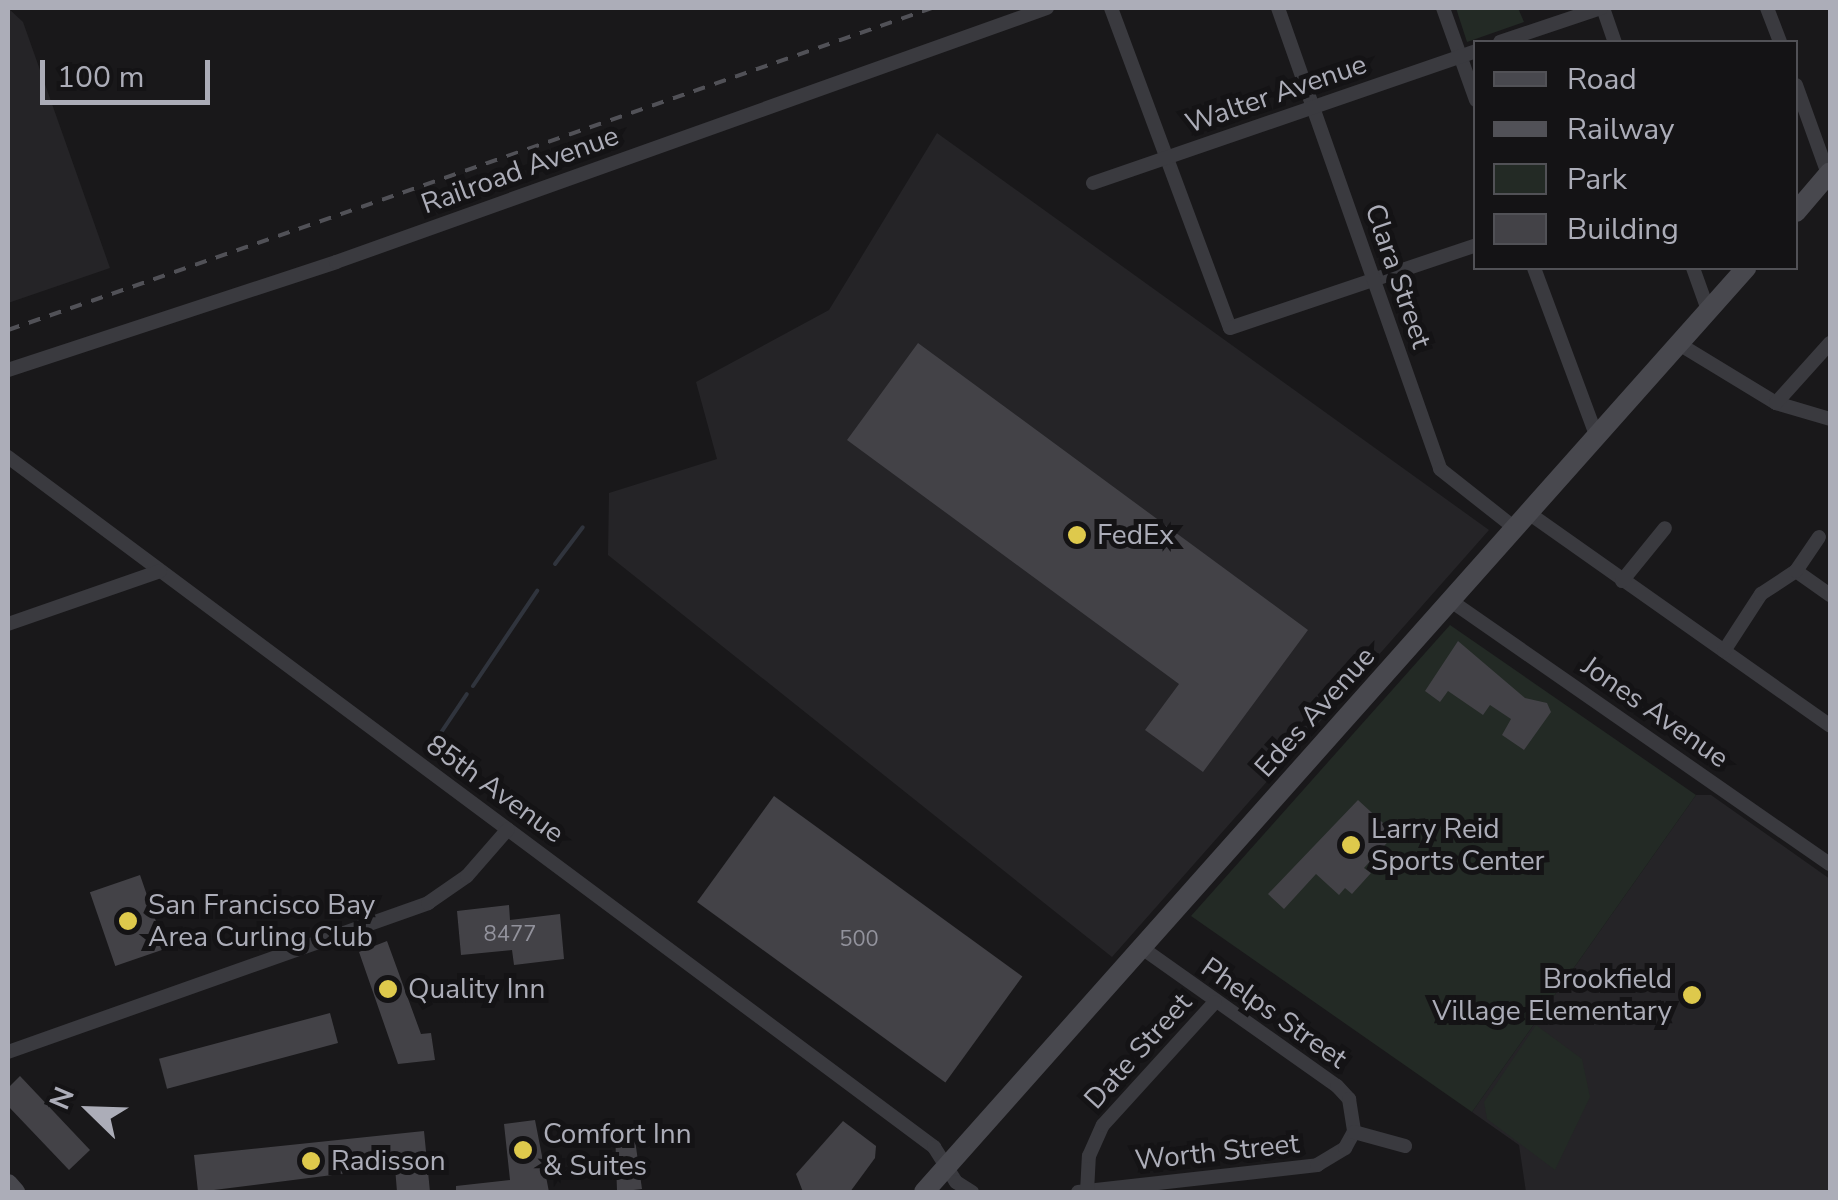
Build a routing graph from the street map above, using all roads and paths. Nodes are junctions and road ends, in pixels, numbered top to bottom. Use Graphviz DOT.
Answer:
graph roads {
  1 [pos="1047,8"];
  2 [pos="1111,8"];
  3 [pos="1278,8"];
  4 [pos="1442,8"];
  5 [pos="1602,8"];
  6 [pos="1767,8"];
  7 [pos="1506,40"];
  8 [pos="1614,40"];
  9 [pos="1779,40"];
  10 [pos="1468,54"];
  11 [pos="1473,83"];
  12 [pos="1798,89"];
  13 [pos="1314,106"];
  14 [pos="1166,158"];
  15 [pos="1829,173"];
  16 [pos="1093,183"];
  17 [pos="1798,210"];
  18 [pos="1473,247"];
  19 [pos="1535,270"];
  20 [pos="1695,270"];
  21 [pos="1744,270"];
  22 [pos="1372,282"];
  23 [pos="1708,310"];
  24 [pos="1830,343"];
  25 [pos="1680,344"];
  26 [pos="8,370"];
  27 [pos="1776,403"];
  28 [pos="1830,420"];
  29 [pos="1597,438"];
  30 [pos="8,457"];
  31 [pos="1523,522"];
  32 [pos="1665,528"];
  33 [pos="1819,536"];
  34 [pos="160,570"];
  35 [pos="1796,571"];
  36 [pos="1622,581"];
  37 [pos="1830,595"];
  38 [pos="1452,601"];
  39 [pos="8,624"];
  40 [pos="1724,652"];
  41 [pos="1830,726"];
  42 [pos="508,829"];
  43 [pos="1830,864"];
  44 [pos="1142,948"];
  45 [pos="1214,1002"];
  46 [pos="8,1052"];
  47 [pos="1354,1132"];
  48 [pos="1405,1146"];
  49 [pos="946,1166"];
  50 [pos="8,1184"];
  51 [pos="16,1192"];
  52 [pos="924,1192"];
  53 [pos="972,1192"];
  54 [pos="1078,1192"];
  55 [pos="1086,1192"];
  1 -- 26 [label="street, Railroad Avenue"];
  2 -- 14 [label="street"];
  3 -- 13 [label="street, Clara Street"];
  4 -- 10 [label="street"];
  5 -- 7 [label="street"];
  5 -- 8 [label="street"];
  6 -- 9 [label="street"];
  10 -- 11 [label="street"];
  10 -- 13 [label="street, Walter Avenue"];
  12 -- 15 [label="street"];
  13 -- 14 [label="street, Walter Avenue"];
  13 -- 22 [label="street, Clara Street"];
  14 -- 16 [label="street, Walter Avenue"];
  14 -- 22 [label="street"];
  15 -- 17 [label="street"];
  18 -- 22 [label="street"];
  19 -- 29 [label="street"];
  20 -- 23 [label="street"];
  21 -- 23 [label="street, Edes Avenue"];
  22 -- 31 [label="street, Clara Street"];
  23 -- 25 [label="street, Edes Avenue"];
  24 -- 27 [label="street"];
  25 -- 27 [label="street"];
  25 -- 29 [label="street, Edes Avenue"];
  27 -- 28 [label="street"];
  29 -- 31 [label="street, Edes Avenue"];
  30 -- 34 [label="street, 85th Avenue"];
  31 -- 36 [label="street, Clara Street"];
  31 -- 38 [label="street, Edes Avenue"];
  32 -- 36 [label="street"];
  33 -- 35 [label="street"];
  34 -- 39 [label="street"];
  34 -- 42 [label="street, 85th Avenue"];
  35 -- 37 [label="street"];
  35 -- 40 [label="street"];
  36 -- 40 [label="street, Clara Street"];
  38 -- 43 [label="street, Jones Avenue"];
  38 -- 44 [label="street, Edes Avenue"];
  40 -- 41 [label="street, Clara Street"];
  42 -- 46 [label="street"];
  42 -- 49 [label="street, 85th Avenue"];
  44 -- 45 [label="street, Phelps Street"];
  44 -- 49 [label="street, Edes Avenue"];
  45 -- 47 [label="street, Phelps Street"];
  45 -- 55 [label="street, Date Street"];
  47 -- 48 [label="street"];
  47 -- 55 [label="street, Worth Street"];
  49 -- 52 [label="street, Edes Avenue"];
  49 -- 53 [label="street"];
  50 -- 51 [label="street"];
  54 -- 55 [label="street, Worth Street"];
}
